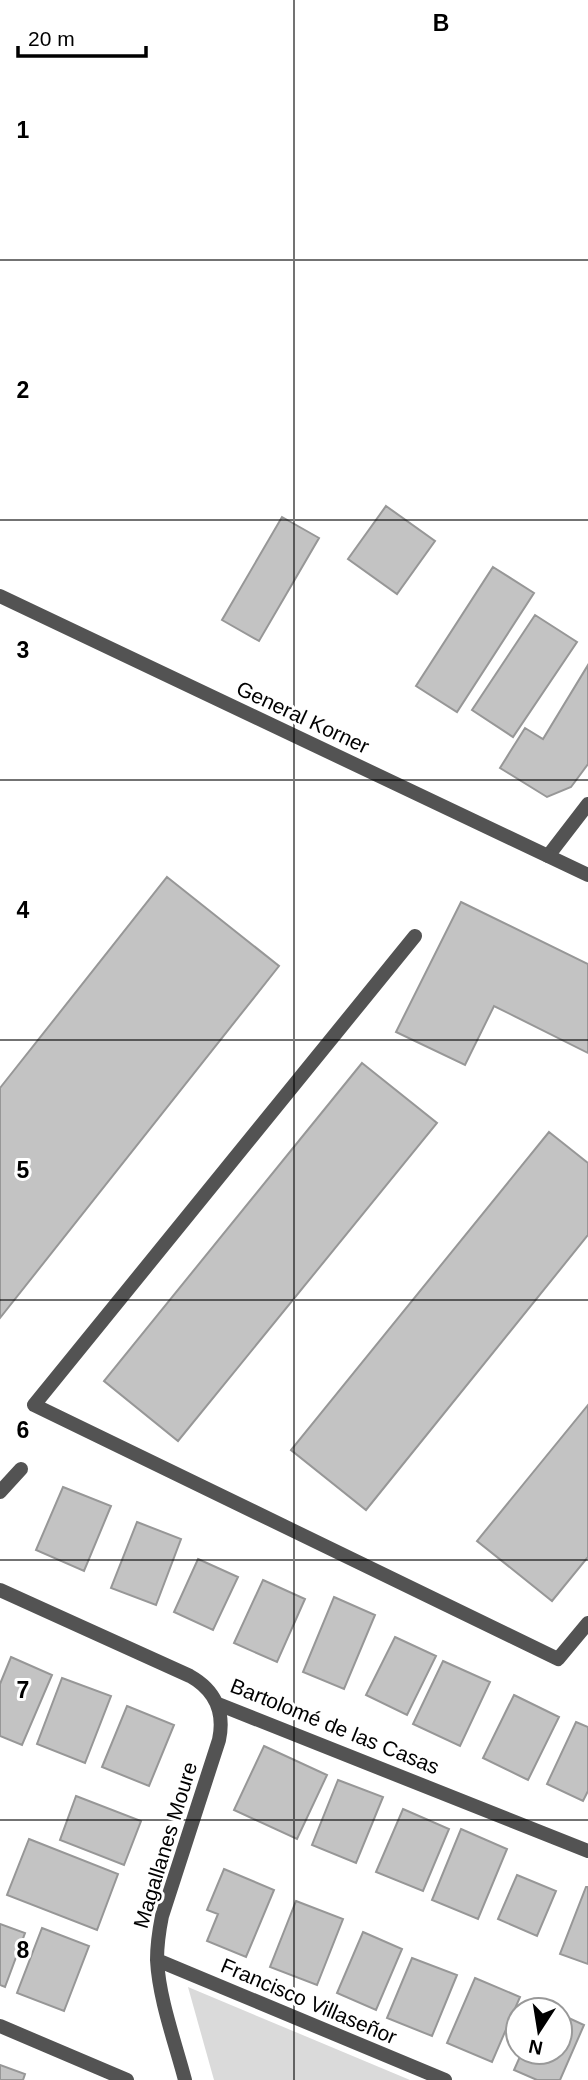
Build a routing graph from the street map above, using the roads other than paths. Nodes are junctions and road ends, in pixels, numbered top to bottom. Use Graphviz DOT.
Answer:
graph roads {
  1 [pos="0,596"];
  2 [pos="588,804"];
  3 [pos="548,856"];
  4 [pos="588,875"];
  5 [pos="415,936"];
  6 [pos="21,1469"];
  7 [pos="0,1492"];
  8 [pos="0,1590"];
  9 [pos="588,1623"];
  10 [pos="218,1704"];
  11 [pos="588,1851"];
  12 [pos="157,1960"];
  13 [pos="0,2026"];
  14 [pos="127,2080"];
  15 [pos="185,2080"];
  16 [pos="445,2080"];
  1 -- 3 [label="street, General Korner"];
  2 -- 3 [label="street"];
  3 -- 4 [label="street, General Korner"];
  5 -- 9 [label="street"];
  6 -- 7 [label="street"];
  8 -- 10 [label="street, Bartolomé de las Casas"];
  10 -- 11 [label="street, Bartolomé de las Casas"];
  10 -- 12 [label="street, Magallanes Moure"];
  12 -- 15 [label="street, Magallanes Moure"];
  12 -- 16 [label="street, Francisco Villaseñor"];
  13 -- 14 [label="street"];
}
